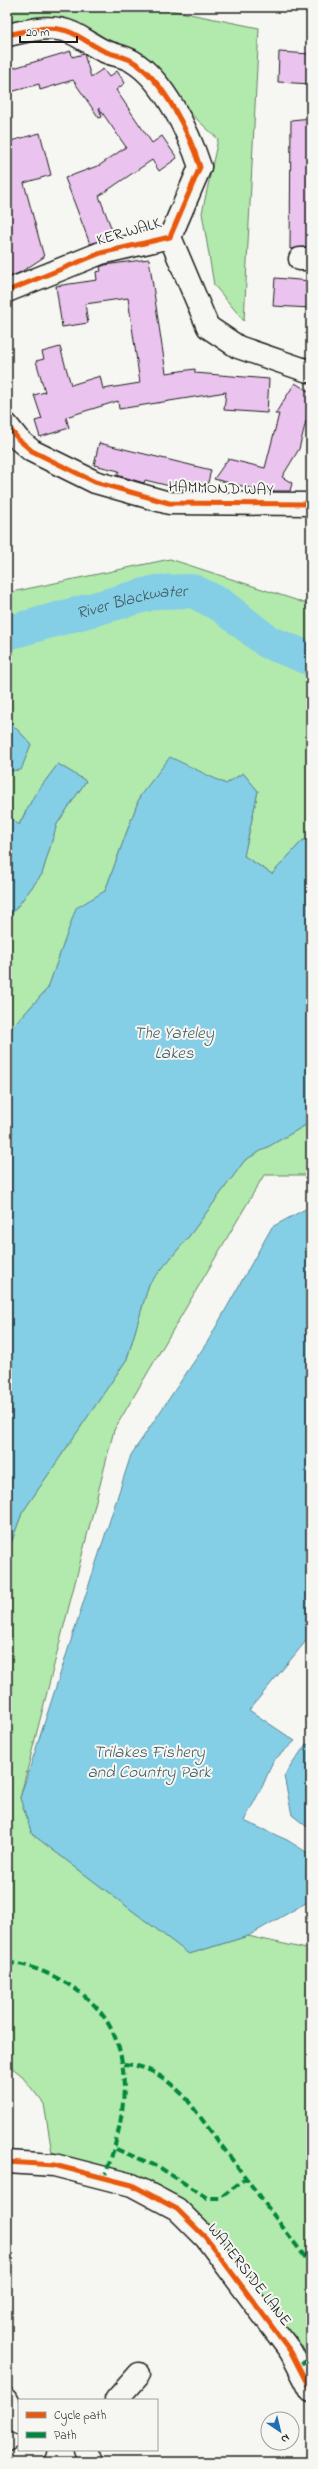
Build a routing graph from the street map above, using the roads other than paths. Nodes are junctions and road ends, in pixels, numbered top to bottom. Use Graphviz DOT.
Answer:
graph roads {
  1 [pos="7,36"];
  2 [pos="170,237"];
  3 [pos="7,291"];
  4 [pos="308,371"];
  5 [pos="7,425"];
  6 [pos="311,504"];
  7 [pos="7,2162"];
  8 [pos="139,2374"];
  9 [pos="311,2391"];
  10 [pos="117,2399"];
  11 [pos="7,2400"];
  12 [pos="18,2421"];
  13 [pos="32,2451"];
  14 [pos="86,2451"];
  15 [pos="15,2462"];
  16 [pos="91,2462"];
  1 -- 2 [label="street, KER WALK"];
  2 -- 3 [label="street, KER WALK"];
  2 -- 4 [label="street"];
  5 -- 6 [label="street, HAMMOND WAY"];
  7 -- 9 [label="street, WATERSIDE LANE"];
  8 -- 10 [label="street"];
  11 -- 12 [label="street"];
  13 -- 15 [label="street"];
  14 -- 16 [label="street"];
}
